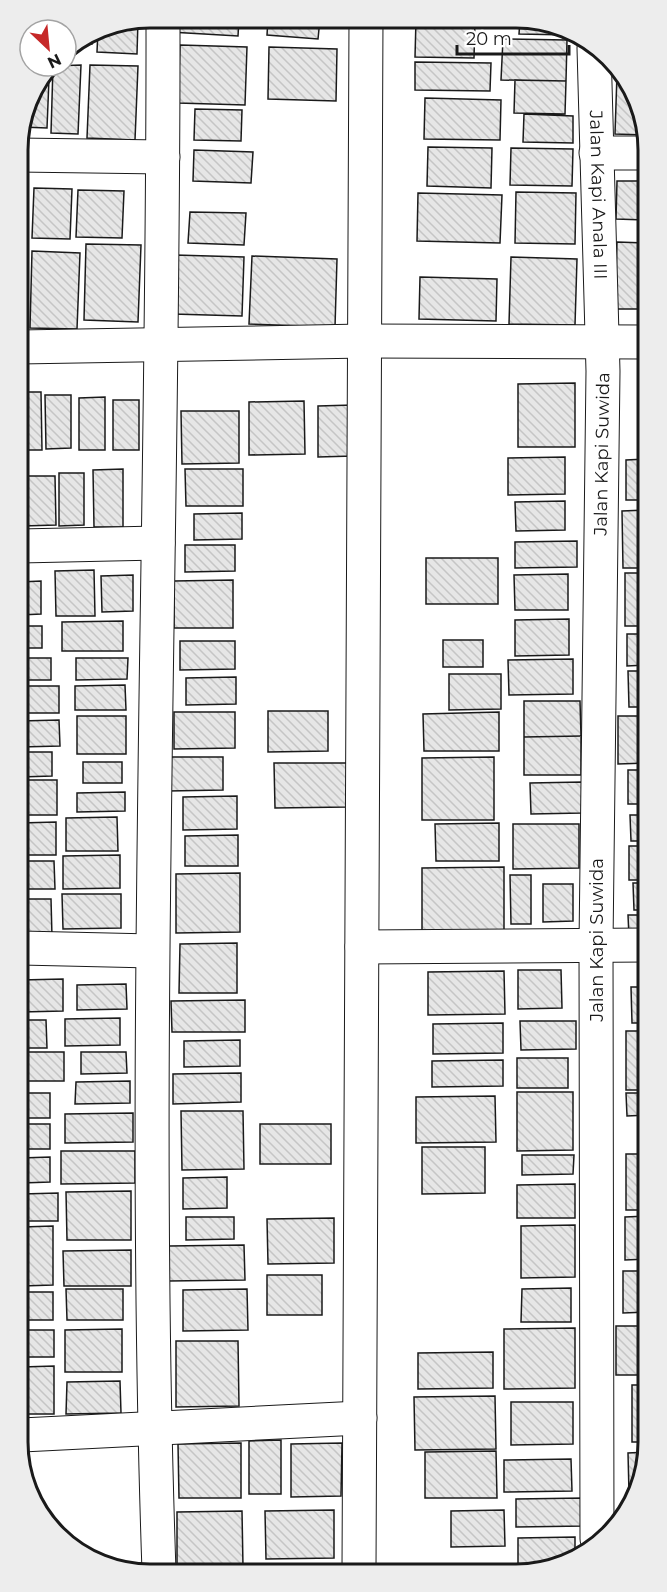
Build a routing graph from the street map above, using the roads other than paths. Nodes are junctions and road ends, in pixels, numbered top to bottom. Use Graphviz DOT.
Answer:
graph roads {
  1 [pos="366,28"];
  2 [pos="163,29"];
  3 [pos="594,57"];
  4 [pos="596,153"];
  5 [pos="639,153"];
  6 [pos="29,155"];
  7 [pos="163,157"];
  8 [pos="364,341"];
  9 [pos="602,342"];
  10 [pos="639,342"];
  11 [pos="161,345"];
  12 [pos="29,347"];
  13 [pos="158,543"];
  14 [pos="29,546"];
  15 [pos="596,944"];
  16 [pos="638,945"];
  17 [pos="363,947"];
  18 [pos="28,948"];
  19 [pos="152,951"];
  20 [pos="360,1418"];
  21 [pos="154,1429"];
  22 [pos="28,1435"];
  23 [pos="597,1533"];
  24 [pos="159,1564"];
  25 [pos="359,1564"];
  1 -- 8 [label="street"];
  2 -- 7 [label="street"];
  3 -- 4 [label="street, Jalan Kapi Anala III"];
  4 -- 5 [label="street"];
  4 -- 9 [label="street, Jalan Kapi Anala III"];
  6 -- 7 [label="street"];
  7 -- 11 [label="street"];
  8 -- 9 [label="street"];
  8 -- 11 [label="street"];
  8 -- 17 [label="street"];
  9 -- 10 [label="street"];
  9 -- 15 [label="street, Jalan Kapi Suwida"];
  11 -- 12 [label="street"];
  11 -- 13 [label="street"];
  13 -- 14 [label="street"];
  13 -- 19 [label="street"];
  15 -- 16 [label="street"];
  15 -- 17 [label="street"];
  15 -- 23 [label="street, Jalan Kapi Suwida"];
  17 -- 20 [label="street"];
  18 -- 19 [label="street"];
  19 -- 21 [label="street"];
  20 -- 21 [label="street"];
  20 -- 25 [label="street"];
  21 -- 22 [label="street"];
  21 -- 24 [label="street"];
}
